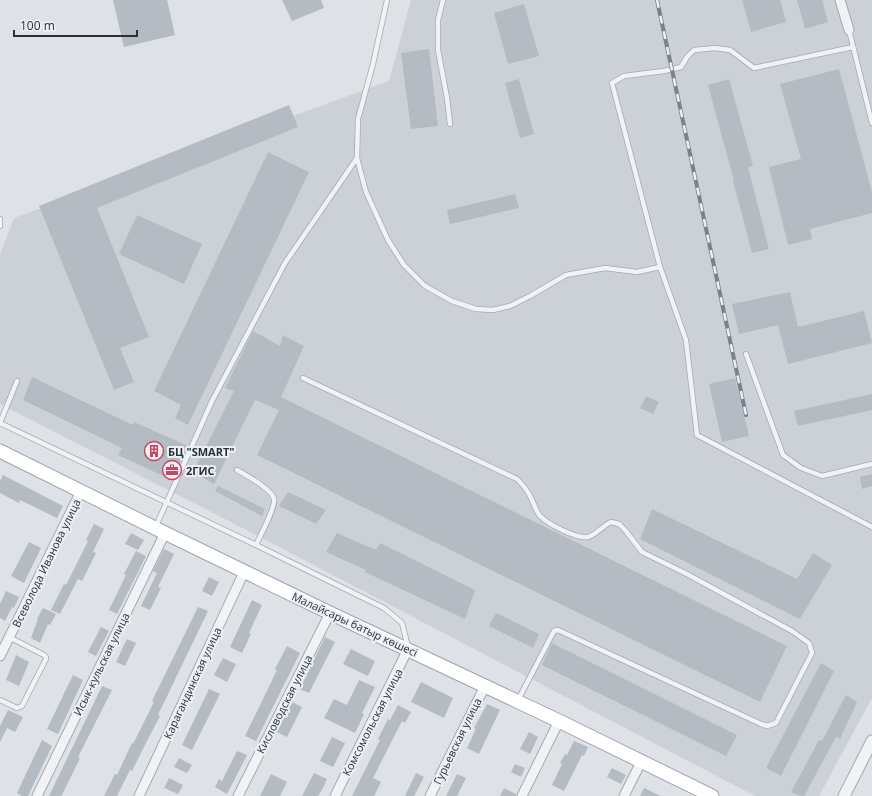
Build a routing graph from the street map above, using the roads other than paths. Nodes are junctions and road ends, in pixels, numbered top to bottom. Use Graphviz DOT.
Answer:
graph roads {
  1 [pos="388,0"];
  2 [pos="443,0"];
  3 [pos="840,0"];
  4 [pos="849,30"];
  5 [pos="853,47"];
  6 [pos="872,123"];
  7 [pos="450,124"];
  8 [pos="357,158"];
  9 [pos="0,219"];
  10 [pos="0,226"];
  11 [pos="660,267"];
  12 [pos="746,354"];
  13 [pos="303,378"];
  14 [pos="17,381"];
  15 [pos="0,423"];
  16 [pos="0,450"];
  17 [pos="872,464"];
  18 [pos="237,470"];
  19 [pos="81,491"];
  20 [pos="166,503"];
  21 [pos="872,527"];
  22 [pos="160,530"];
  23 [pos="256,546"];
  24 [pos="245,570"];
  25 [pos="330,613"];
  26 [pos="10,637"];
  27 [pos="408,649"];
  28 [pos="0,656"];
  29 [pos="485,686"];
  30 [pos="0,700"];
  31 [pos="517,701"];
  32 [pos="559,721"];
  33 [pos="872,741"];
  34 [pos="642,762"];
  35 [pos="38,796"];
  36 [pos="139,796"];
  37 [pos="238,796"];
  38 [pos="335,796"];
  39 [pos="430,796"];
  40 [pos="522,796"];
  41 [pos="624,796"];
  42 [pos="712,796"];
  43 [pos="844,796"];
  1 -- 8 [label="lane"];
  2 -- 7 [label="lane"];
  3 -- 4 [label="street"];
  4 -- 5 [label="lane"];
  5 -- 6 [label="lane"];
  5 -- 11 [label="lane"];
  8 -- 11 [label="lane"];
  8 -- 20 [label="lane"];
  9 -- 10 [label="lane"];
  11 -- 21 [label="lane"];
  12 -- 17 [label="lane"];
  13 -- 31 [label="lane"];
  14 -- 15 [label="lane"];
  15 -- 20 [label="lane"];
  16 -- 19 [label="main road, Малайсары батыр көшесі"];
  18 -- 23 [label="lane"];
  19 -- 22 [label="main road, Малайсары батыр көшесі"];
  19 -- 26 [label="street, Всеволода Иванова улица"];
  20 -- 22 [label="lane"];
  20 -- 23 [label="lane"];
  22 -- 24 [label="main road, Малайсары батыр көшесі"];
  22 -- 35 [label="street, Исык-кульская улица"];
  23 -- 27 [label="lane"];
  24 -- 25 [label="main road, Малайсары батыр көшесі"];
  24 -- 36 [label="street, Карагандинская улица"];
  25 -- 27 [label="main road, Малайсары батыр көшесі"];
  25 -- 37 [label="street, Кисловодская улица"];
  26 -- 28 [label="street, Всеволода Иванова улица"];
  26 -- 30 [label="lane"];
  27 -- 29 [label="main road, Малайсары батыр көшесі"];
  27 -- 38 [label="street, Комсомольская улица"];
  29 -- 31 [label="main road, Малайсары батыр көшесі"];
  29 -- 39 [label="street, Гурьевская улица"];
  31 -- 32 [label="main road, Малайсары батыр көшесі"];
  32 -- 34 [label="main road, Малайсары батыр көшесі"];
  32 -- 40 [label="street"];
  33 -- 43 [label="street"];
  34 -- 41 [label="street"];
  34 -- 42 [label="main road, Малайсары батыр көшесі"];
}
